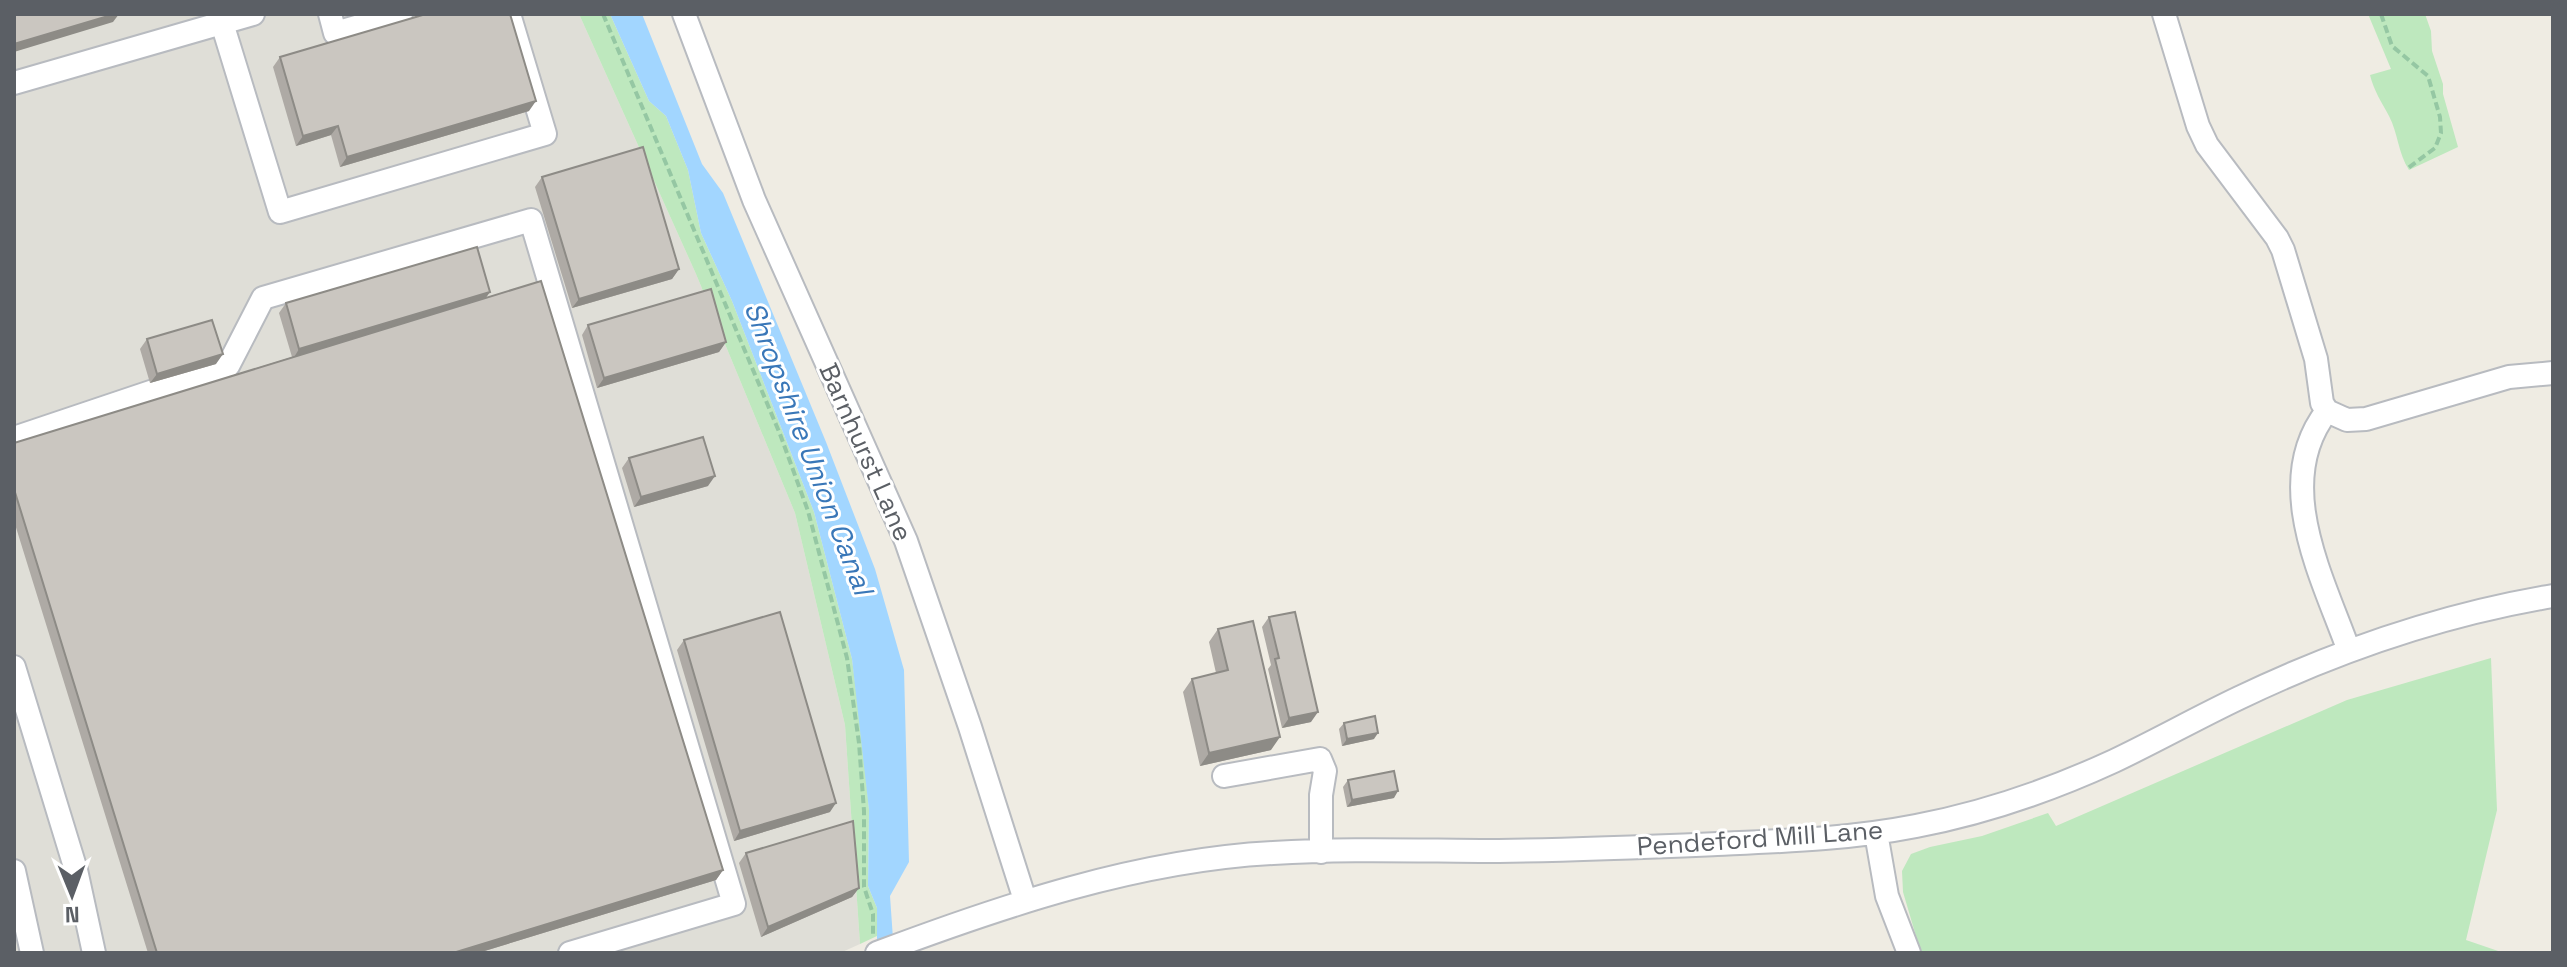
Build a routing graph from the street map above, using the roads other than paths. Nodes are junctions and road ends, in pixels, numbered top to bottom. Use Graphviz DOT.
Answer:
graph roads {
  1 [pos="253,14"];
  2 [pos="330,14"];
  3 [pos="401,14"];
  4 [pos="509,14"];
  5 [pos="684,14"];
  6 [pos="2164,14"];
  7 [pos="222,23"];
  8 [pos="14,83"];
  9 [pos="2553,373"];
  10 [pos="2327,411"];
  11 [pos="14,438"];
  12 [pos="2553,596"];
  13 [pos="2349,651"];
  14 [pos="14,667"];
  15 [pos="1224,776"];
  16 [pos="1876,833"];
  17 [pos="1321,852"];
  18 [pos="14,871"];
  19 [pos="1025,900"];
  20 [pos="875,947"];
  21 [pos="32,953"];
  22 [pos="94,953"];
  23 [pos="570,953"];
  24 [pos="1909,953"];
  1 -- 7 [label="street"];
  2 -- 3 [label="street"];
  4 -- 7 [label="street"];
  5 -- 19 [label="street, Barnhurst Lane"];
  6 -- 10 [label="street"];
  7 -- 8 [label="street"];
  9 -- 10 [label="street"];
  10 -- 13 [label="street"];
  11 -- 23 [label="street"];
  12 -- 13 [label="street, Pendeford Mill Lane"];
  13 -- 16 [label="street, Pendeford Mill Lane"];
  14 -- 22 [label="street"];
  15 -- 17 [label="street"];
  16 -- 17 [label="street, Pendeford Mill Lane"];
  16 -- 24 [label="street"];
  17 -- 19 [label="street, Pendeford Mill Lane"];
  18 -- 21 [label="street"];
  19 -- 20 [label="street, Pendeford Mill Lane"];
}
